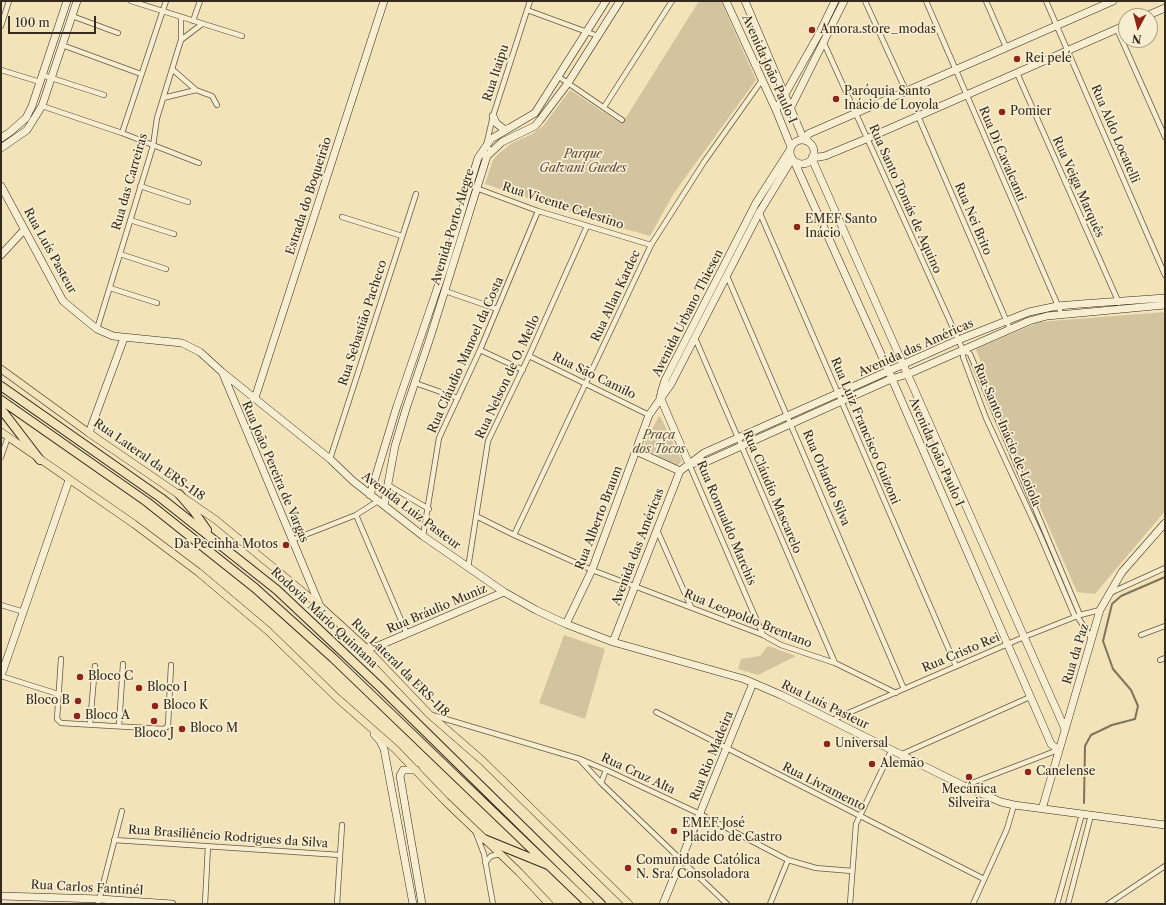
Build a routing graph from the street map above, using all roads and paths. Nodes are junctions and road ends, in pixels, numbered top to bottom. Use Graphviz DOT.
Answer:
graph roads {
  1 [pos="9,1"];
  2 [pos="68,1"];
  3 [pos="77,1"];
  4 [pos="131,1"];
  5 [pos="166,1"];
  6 [pos="200,1"];
  7 [pos="384,1"];
  8 [pos="530,1"];
  9 [pos="606,1"];
  10 [pos="620,1"];
  11 [pos="672,1"];
  12 [pos="726,1"];
  13 [pos="746,1"];
  14 [pos="835,1"];
  15 [pos="844,1"];
  16 [pos="865,1"];
  17 [pos="926,1"];
  18 [pos="986,1"];
  19 [pos="1046,1"];
  20 [pos="1109,2"];
  21 [pos="527,10"];
  22 [pos="162,12"];
  23 [pos="72,16"];
  24 [pos="180,17"];
  25 [pos="193,22"];
  26 [pos="202,24"];
  27 [pos="1057,25"];
  28 [pos="1,26"];
  29 [pos="1117,29"];
  30 [pos="588,30"];
  31 [pos="118,33"];
  32 [pos="819,34"];
  33 [pos="242,36"];
  34 [pos="598,36"];
  35 [pos="181,40"];
  36 [pos="823,42"];
  37 [pos="62,45"];
  38 [pos="1006,47"];
  39 [pos="1068,50"];
  40 [pos="172,69"];
  41 [pos="956,69"];
  42 [pos="1,70"];
  43 [pos="1017,73"];
  44 [pos="141,74"];
  45 [pos="42,75"];
  46 [pos="51,77"];
  47 [pos="559,77"];
  48 [pos="762,80"];
  49 [pos="40,82"];
  50 [pos="568,83"];
  51 [pos="196,90"];
  52 [pos="906,90"];
  53 [pos="785,94"];
  54 [pos="104,95"];
  55 [pos="966,95"];
  56 [pos="163,98"];
  57 [pos="217,105"];
  58 [pos="42,106"];
  59 [pos="604,107"];
  60 [pos="791,107"];
  61 [pos="776,110"];
  62 [pos="856,113"];
  63 [pos="493,116"];
  64 [pos="918,116"];
  65 [pos="622,120"];
  66 [pos="509,128"];
  67 [pos="122,133"];
  68 [pos="1165,137"];
  69 [pos="1,138"];
  70 [pos="866,138"];
  71 [pos="805,140"];
  72 [pos="153,146"];
  73 [pos="1,148"];
  74 [pos="489,148"];
  75 [pos="790,148"];
  76 [pos="812,158"];
  77 [pos="793,160"];
  78 [pos="199,163"];
  79 [pos="1,186"];
  80 [pos="140,186"];
  81 [pos="472,187"];
  82 [pos="416,194"];
  83 [pos="188,202"];
  84 [pos="756,204"];
  85 [pos="538,211"];
  86 [pos="759,213"];
  87 [pos="342,217"];
  88 [pos="130,220"];
  89 [pos="587,226"];
  90 [pos="24,230"];
  91 [pos="174,234"];
  92 [pos="402,236"];
  93 [pos="651,245"];
  94 [pos="120,254"];
  95 [pos="1,255"];
  96 [pos="444,266"];
  97 [pos="166,269"];
  98 [pos="452,269"];
  99 [pos="1165,275"];
  100 [pos="726,276"];
  101 [pos="110,288"];
  102 [pos="445,291"];
  103 [pos="1165,298"];
  104 [pos="1117,301"];
  105 [pos="157,303"];
  106 [pos="1165,305"];
  107 [pos="1057,306"];
  108 [pos="1121,308"];
  109 [pos="497,309"];
  110 [pos="1062,315"];
  111 [pos="1005,321"];
  112 [pos="691,328"];
  113 [pos="97,329"];
  114 [pos="1010,329"];
  115 [pos="421,336"];
  116 [pos="124,338"];
  117 [pos="430,338"];
  118 [pos="695,338"];
  119 [pos="958,340"];
  120 [pos="480,350"];
  121 [pos="963,350"];
  122 [pos="529,356"];
  123 [pos="904,366"];
  124 [pos="1,369"];
  125 [pos="523,370"];
  126 [pos="222,372"];
  127 [pos="908,374"];
  128 [pos="890,376"];
  129 [pos="415,383"];
  130 [pos="586,384"];
  131 [pos="1,386"];
  132 [pos="838,394"];
  133 [pos="660,397"];
  134 [pos="255,398"];
  135 [pos="458,398"];
  136 [pos="1,400"];
  137 [pos="841,401"];
  138 [pos="397,406"];
  139 [pos="1,409"];
  140 [pos="406,409"];
  141 [pos="649,415"];
  142 [pos="788,416"];
  143 [pos="792,425"];
  144 [pos="1,432"];
  145 [pos="89,433"];
  146 [pos="8,436"];
  147 [pos="738,438"];
  148 [pos="742,447"];
  149 [pos="636,451"];
  150 [pos="1,457"];
  151 [pos="330,459"];
  152 [pos="40,460"];
  153 [pos="689,464"];
  154 [pos="680,471"];
  155 [pos="69,480"];
  156 [pos="388,485"];
  157 [pos="178,494"];
  158 [pos="370,495"];
  159 [pos="381,503"];
  160 [pos="429,509"];
  161 [pos="356,515"];
  162 [pos="476,516"];
  163 [pos="1165,523"];
  164 [pos="657,530"];
  165 [pos="211,536"];
  166 [pos="423,536"];
  167 [pos="514,536"];
  168 [pos="292,540"];
  169 [pos="468,568"];
  170 [pos="1165,568"];
  171 [pos="592,570"];
  172 [pos="309,580"];
  173 [pos="635,587"];
  174 [pos="297,588"];
  175 [pos="504,592"];
  176 [pos="1110,593"];
  177 [pos="1,605"];
  178 [pos="320,606"];
  179 [pos="691,607"];
  180 [pos="1100,610"];
  181 [pos="24,612"];
  182 [pos="1077,616"];
  183 [pos="566,624"];
  184 [pos="1165,626"];
  185 [pos="407,634"];
  186 [pos="763,635"];
  187 [pos="1141,636"];
  188 [pos="1024,637"];
  189 [pos="1092,639"];
  190 [pos="613,642"];
  191 [pos="1007,644"];
  192 [pos="378,646"];
  193 [pos="366,648"];
  194 [pos="376,657"];
  195 [pos="61,659"];
  196 [pos="835,663"];
  197 [pos="123,664"];
  198 [pos="171,665"];
  199 [pos="95,666"];
  200 [pos="956,666"];
  201 [pos="1,676"];
  202 [pos="753,683"];
  203 [pos="904,689"];
  204 [pos="896,692"];
  205 [pos="58,694"];
  206 [pos="1030,697"];
  207 [pos="656,712"];
  208 [pos="354,713"];
  209 [pos="429,714"];
  210 [pos="832,720"];
  211 [pos="455,721"];
  212 [pos="90,724"];
  213 [pos="119,726"];
  214 [pos="1065,729"];
  215 [pos="447,730"];
  216 [pos="726,748"];
  217 [pos="1058,750"];
  218 [pos="891,751"];
  219 [pos="900,755"];
  220 [pos="580,759"];
  221 [pos="416,770"];
  222 [pos="606,770"];
  223 [pos="388,772"];
  224 [pos="400,772"];
  225 [pos="601,783"];
  226 [pos="964,786"];
  227 [pos="1014,805"];
  228 [pos="1042,809"];
  229 [pos="122,811"];
  230 [pos="700,814"];
  231 [pos="1082,814"];
  232 [pos="1091,815"];
  233 [pos="859,816"];
  234 [pos="342,825"];
  235 [pos="1165,825"];
  236 [pos="473,828"];
  237 [pos="484,839"];
  238 [pos="114,840"];
  239 [pos="208,846"];
  240 [pos="500,854"];
  241 [pos="340,855"];
  242 [pos="682,860"];
  243 [pos="788,860"];
  244 [pos="414,862"];
  245 [pos="405,863"];
  246 [pos="485,863"];
  247 [pos="1165,866"];
  248 [pos="551,867"];
  249 [pos="852,871"];
  250 [pos="984,879"];
  251 [pos="1064,879"];
  252 [pos="1073,881"];
  253 [pos="1,896"];
  254 [pos="99,902"];
  255 [pos="146,903"];
  256 [pos="172,904"];
  257 [pos="205,904"];
  258 [pos="336,904"];
  259 [pos="413,904"];
  260 [pos="422,904"];
  261 [pos="492,904"];
  262 [pos="549,904"];
  263 [pos="589,904"];
  264 [pos="601,904"];
  265 [pos="630,904"];
  266 [pos="663,904"];
  267 [pos="727,904"];
  268 [pos="770,904"];
  269 [pos="850,904"];
  270 [pos="973,904"];
  271 [pos="1057,904"];
  272 [pos="1068,904"];
  273 [pos="1108,904"];
  1 -- 28 [label="street"];
  2 -- 45 [label="street"];
  3 -- 23 [label="street"];
  4 -- 22 [label="street"];
  5 -- 22 [label="street"];
  6 -- 25 [label="street"];
  7 -- 134 [label="street, Estrada do Boqueirão"];
  8 -- 21 [label="street, Rua Itaipu"];
  9 -- 30 [label="street, Avenida Porto Alegre"];
  10 -- 34 [label="street, Avenida Porto Alegre"];
  11 -- 59 [label="street"];
  12 -- 48 [label="street, Avenida João Paulo I"];
  13 -- 53 [label="street, Avenida João Paulo I"];
  14 -- 32 [label="street"];
  15 -- 36 [label="street"];
  16 -- 52 [label="street"];
  17 -- 41 [label="street, Rua Di Cavalcanti"];
  18 -- 38 [label="street"];
  19 -- 27 [label="street, Rua Aldo Locatelli"];
  20 -- 27 [label="street"];
  21 -- 30 [label="street"];
  21 -- 63 [label="street, Rua Itaipu"];
  22 -- 24 [label="street"];
  22 -- 44 [label="street"];
  23 -- 31 [label="street"];
  23 -- 37 [label="street"];
  24 -- 25 [label="street"];
  24 -- 35 [label="street, Rua das Carreiras"];
  25 -- 26 [label="street"];
  26 -- 33 [label="street"];
  26 -- 35 [label="street"];
  27 -- 38 [label="street"];
  27 -- 39 [label="street, Rua Aldo Locatelli"];
  29 -- 39 [label="street"];
  29 -- 68 [label="street"];
  30 -- 34 [label="street"];
  30 -- 47 [label="street, Avenida Porto Alegre"];
  32 -- 36 [label="street, Rua Santo Tomás de Aquino"];
  32 -- 53 [label="street"];
  34 -- 50 [label="street, Avenida Porto Alegre"];
  35 -- 40 [label="street, Rua das Carreiras"];
  36 -- 60 [label="street"];
  36 -- 62 [label="street, Rua Santo Tomás de Aquino"];
  37 -- 44 [label="street"];
  37 -- 46 [label="street"];
  38 -- 41 [label="street"];
  39 -- 43 [label="street"];
  39 -- 99 [label="street, Rua Aldo Locatelli"];
  40 -- 51 [label="street"];
  40 -- 56 [label="street, Rua das Carreiras"];
  41 -- 52 [label="street"];
  41 -- 55 [label="street, Rua Di Cavalcanti"];
  42 -- 49 [label="street"];
  43 -- 55 [label="street"];
  43 -- 104 [label="street, Rua Veiga Marquês"];
  44 -- 67 [label="street"];
  45 -- 46 [label="street"];
  45 -- 49 [label="street"];
  46 -- 54 [label="street"];
  46 -- 58 [label="street"];
  47 -- 50 [label="street"];
  47 -- 66 [label="street, Avenida Porto Alegre"];
  48 -- 61 [label="street, Avenida João Paulo I"];
  48 -- 93 [label="street, Rua Allan Kardec"];
  49 -- 69 [label="street"];
  50 -- 59 [label="street"];
  50 -- 74 [label="street, Avenida Porto Alegre"];
  51 -- 56 [label="street"];
  51 -- 57 [label="street"];
  52 -- 62 [label="street"];
  53 -- 60 [label="street, Avenida João Paulo I"];
  53 -- 61 [label="street"];
  55 -- 64 [label="street"];
  55 -- 107 [label="street, Rua Di Cavalcanti"];
  56 -- 72 [label="street, Rua das Carreiras"];
  58 -- 67 [label="street"];
  58 -- 73 [label="street"];
  59 -- 65 [label="street"];
  60 -- 71 [label="street, Avenida João Paulo I"];
  61 -- 75 [label="street, Avenida João Paulo I"];
  62 -- 70 [label="street, Rua Santo Tomás de Aquino"];
  62 -- 71 [label="street"];
  63 -- 66 [label="street"];
  63 -- 74 [label="street, Rua Itaipu"];
  64 -- 70 [label="street"];
  64 -- 111 [label="street, Rua Nei Brito"];
  66 -- 74 [label="street, Avenida Porto Alegre"];
  67 -- 72 [label="street"];
  70 -- 76 [label="street"];
  70 -- 119 [label="street, Rua Santo Tomás de Aquino"];
  71 -- 75 [label="street"];
  71 -- 76 [label="street"];
  72 -- 78 [label="street"];
  72 -- 80 [label="street, Rua das Carreiras"];
  74 -- 81 [label="street, Avenida Porto Alegre"];
  75 -- 77 [label="street"];
  75 -- 84 [label="street, Avenida Urbano Thiesen"];
  76 -- 77 [label="street"];
  76 -- 123 [label="street, Avenida João Paulo I"];
  77 -- 86 [label="street, Avenida Urbano Thiesen"];
  77 -- 128 [label="street, Avenida João Paulo I"];
  79 -- 90 [label="street, Rua Luís Pasteur"];
  80 -- 83 [label="street"];
  80 -- 88 [label="street, Rua das Carreiras"];
  81 -- 85 [label="street, Rua Vicente Celestino"];
  81 -- 96 [label="street, Avenida Porto Alegre"];
  81 -- 98 [label="street, Avenida Porto Alegre"];
  82 -- 92 [label="street, Rua Sebastião Pacheco"];
  84 -- 86 [label="street, Rua Luiz Francisco Guizoni"];
  84 -- 112 [label="street, Avenida Urbano Thiesen"];
  85 -- 89 [label="street, Rua Vicente Celestino"];
  85 -- 109 [label="street, Rua Cláudio Manoel da Costa"];
  86 -- 100 [label="street, Avenida Urbano Thiesen"];
  86 -- 132 [label="street, Rua Luiz Francisco Guizoni"];
  87 -- 92 [label="street"];
  88 -- 91 [label="street"];
  88 -- 94 [label="street, Rua das Carreiras"];
  89 -- 93 [label="street, Rua Vicente Celestino"];
  89 -- 122 [label="street, Rua Nelson de O. Mello"];
  90 -- 95 [label="street"];
  90 -- 113 [label="street, Rua Luís Pasteur"];
  92 -- 151 [label="street, Rua Sebastião Pacheco"];
  93 -- 130 [label="street, Rua Allan Kardec"];
  94 -- 97 [label="street"];
  94 -- 101 [label="street, Rua das Carreiras"];
  96 -- 98 [label="street"];
  96 -- 115 [label="street, Avenida Porto Alegre"];
  98 -- 102 [label="street, Avenida Porto Alegre"];
  100 -- 118 [label="street, Avenida Urbano Thiesen"];
  100 -- 142 [label="street, Rua Orlando Silva"];
  101 -- 105 [label="street"];
  101 -- 113 [label="street, Rua das Carreiras"];
  102 -- 109 [label="street"];
  102 -- 117 [label="street, Avenida Porto Alegre"];
  103 -- 104 [label="street, Avenida das Américas"];
  104 -- 107 [label="street, Avenida das Américas"];
  104 -- 108 [label="street, Rua Veiga Marquês"];
  106 -- 108 [label="street, Avenida das Américas"];
  107 -- 110 [label="street, Rua Di Cavalcanti"];
  107 -- 111 [label="street, Avenida das Américas"];
  108 -- 110 [label="street, Avenida das Américas"];
  109 -- 120 [label="street, Rua Cláudio Manoel da Costa"];
  110 -- 114 [label="street, Avenida das Américas"];
  111 -- 114 [label="street, Rua Nei Brito"];
  111 -- 119 [label="street, Avenida das Américas"];
  112 -- 118 [label="street, Rua Cláudio Mascarelo"];
  112 -- 133 [label="street, Avenida Urbano Thiesen"];
  113 -- 116 [label="street, Rua Luís Pasteur"];
  114 -- 121 [label="street, Avenida das Américas"];
  115 -- 117 [label="street"];
  115 -- 138 [label="street, Avenida Porto Alegre"];
  116 -- 126 [label="street, Rua Luís Pasteur"];
  116 -- 145 [label="street"];
  117 -- 129 [label="street, Avenida Porto Alegre"];
  118 -- 133 [label="street, Avenida Urbano Thiesen"];
  118 -- 147 [label="street, Rua Cláudio Mascarelo"];
  119 -- 121 [label="street, Rua Santo Tomás de Aquino"];
  119 -- 123 [label="street, Avenida das Américas"];
  120 -- 125 [label="street"];
  120 -- 135 [label="street, Rua Cláudio Manoel da Costa"];
  121 -- 127 [label="street, Avenida das Américas"];
  121 -- 182 [label="street, Rua Santo Inácio de Loiola"];
  121 -- 182 [label="street, Rua Santo Inácio de Loiola"];
  122 -- 125 [label="street, Rua Nelson de O. Mello"];
  122 -- 130 [label="street, Rua São Camilo"];
  123 -- 127 [label="street, Avenida João Paulo I"];
  123 -- 128 [label="street, Avenida das Américas"];
  124 -- 145 [label="main road, Rua Lateral da ERS-118"];
  125 -- 162 [label="street, Rua Nelson de O. Mello"];
  126 -- 134 [label="street, Rua Luís Pasteur"];
  126 -- 168 [label="street, Rua João Pereira de Vargas"];
  127 -- 128 [label="street, Avenida das Américas"];
  127 -- 188 [label="street, Avenida João Paulo I"];
  128 -- 132 [label="street, Avenida das Américas"];
  128 -- 137 [label="street, Avenida das Américas"];
  128 -- 191 [label="street, Avenida João Paulo I"];
  129 -- 135 [label="street"];
  129 -- 140 [label="street, Avenida Porto Alegre"];
  130 -- 141 [label="street, Rua São Camilo"];
  130 -- 167 [label="street, Rua Allan Kardec"];
  131 -- 165 [label="highway, Rodovia Mário Quintana"];
  132 -- 137 [label="street, Rua Luiz Francisco Guizoni"];
  132 -- 142 [label="street, Avenida das Américas"];
  133 -- 141 [label="street, Rua Alberto Braum"];
  133 -- 153 [label="street, Rua Romualdo Marchis"];
  134 -- 151 [label="street, Avenida Luiz Pasteur"];
  135 -- 160 [label="street, Rua Cláudio Manoel da Costa"];
  136 -- 248 [label="highway, Rodovia Mário Quintana"];
  137 -- 143 [label="street, Avenida das Américas"];
  137 -- 200 [label="street, Rua Luiz Francisco Guizoni"];
  138 -- 140 [label="street"];
  138 -- 158 [label="street, Avenida Porto Alegre"];
  139 -- 152 [label="highway"];
  140 -- 156 [label="street, Avenida Porto Alegre"];
  141 -- 149 [label="street, Rua Alberto Braum"];
  142 -- 143 [label="street, Rua Orlando Silva"];
  142 -- 147 [label="street, Avenida das Américas"];
  143 -- 148 [label="street, Avenida das Américas"];
  143 -- 203 [label="street, Rua Orlando Silva"];
  144 -- 146 [label="main road"];
  145 -- 157 [label="main road, Rua Lateral da ERS-118"];
  146 -- 150 [label="street"];
  146 -- 152 [label="main road"];
  147 -- 148 [label="street, Rua Cláudio Mascarelo"];
  147 -- 153 [label="street, Avenida das Américas"];
  148 -- 153 [label="street, Avenida das Américas"];
  148 -- 196 [label="street, Rua Cláudio Mascarelo"];
  149 -- 154 [label="street"];
  149 -- 171 [label="street, Rua Alberto Braum"];
  151 -- 158 [label="street, Avenida Luiz Pasteur"];
  152 -- 155 [label="main road"];
  153 -- 154 [label="street, Avenida das Américas"];
  153 -- 186 [label="street, Rua Romualdo Marchis"];
  154 -- 164 [label="street, Avenida das Américas"];
  155 -- 181 [label="street"];
  155 -- 208 [label="main road"];
  156 -- 159 [label="street, Avenida Porto Alegre"];
  156 -- 160 [label="street"];
  157 -- 165 [label="highway"];
  157 -- 174 [label="main road, Rua Lateral da ERS-118"];
  158 -- 159 [label="street, Avenida Luiz Pasteur"];
  159 -- 161 [label="street"];
  159 -- 166 [label="street, Avenida Luiz Pasteur"];
  160 -- 166 [label="street, Rua Cláudio Manoel da Costa"];
  161 -- 168 [label="street"];
  161 -- 185 [label="street"];
  162 -- 167 [label="street, Rua Leopoldo Brentano"];
  162 -- 169 [label="street, Rua Nelson de O. Mello"];
  163 -- 176 [label="street, Rua da Paz"];
  164 -- 173 [label="street, Avenida das Américas"];
  164 -- 179 [label="street"];
  165 -- 264 [label="highway, Rodovia Mário Quintana"];
  166 -- 169 [label="street, Avenida Luiz Pasteur"];
  167 -- 171 [label="street, Rua Leopoldo Brentano"];
  168 -- 172 [label="street, Rua João Pereira de Vargas"];
  169 -- 175 [label="street, Avenida Luiz Pasteur"];
  170 -- 176 [label="street"];
  171 -- 173 [label="street, Rua Leopoldo Brentano"];
  171 -- 183 [label="street, Rua Alberto Braum"];
  172 -- 174 [label="street"];
  172 -- 178 [label="street, Rua João Pereira de Vargas"];
  173 -- 179 [label="street, Rua Leopoldo Brentano"];
  173 -- 190 [label="street, Avenida das Américas"];
  174 -- 178 [label="main road, Rua Lateral da ERS-118"];
  175 -- 183 [label="street, Avenida Luiz Pasteur"];
  175 -- 185 [label="street, Rua Bráulio Muniz"];
  176 -- 180 [label="street, Rua da Paz"];
  177 -- 181 [label="street"];
  178 -- 193 [label="main road, Rua Lateral da ERS-118"];
  179 -- 186 [label="street, Rua Leopoldo Brentano"];
  180 -- 182 [label="street, Rua Cristo Rei"];
  180 -- 189 [label="street, Rua da Paz"];
  181 -- 201 [label="street"];
  182 -- 188 [label="street, Rua Cristo Rei"];
  182 -- 189 [label="street"];
  183 -- 190 [label="street, Rua Luís Pasteur"];
  184 -- 187 [label="street"];
  185 -- 192 [label="street, Rua Bráulio Muniz"];
  186 -- 196 [label="street, Rua Leopoldo Brentano"];
  188 -- 191 [label="street, Rua Cristo Rei"];
  188 -- 214 [label="street, Avenida João Paulo I"];
  189 -- 214 [label="street, Rua da Paz"];
  190 -- 202 [label="street, Rua Luís Pasteur"];
  191 -- 200 [label="street, Rua Cristo Rei"];
  191 -- 206 [label="street, Avenida João Paulo I"];
  192 -- 193 [label="street, Rua Bráulio Muniz"];
  192 -- 194 [label="street, Rua Bráulio Muniz"];
  193 -- 194 [label="main road, Rua Lateral da ERS-118"];
  194 -- 209 [label="main road, Rua Lateral da ERS-118"];
  195 -- 205 [label="street"];
  196 -- 204 [label="street, Rua Leopoldo Brentano"];
  197 -- 213 [label="street"];
  198 -- 213 [label="street"];
  199 -- 212 [label="street"];
  200 -- 203 [label="street, Rua Cristo Rei"];
  201 -- 205 [label="street"];
  202 -- 210 [label="street, Rua Luís Pasteur"];
  202 -- 216 [label="street, Rua Rio Madeira"];
  203 -- 204 [label="street, Rua Cristo Rei"];
  204 -- 210 [label="street, Rua Cristo Rei"];
  205 -- 212 [label="street"];
  206 -- 217 [label="street, Avenida João Paulo I"];
  206 -- 219 [label="street"];
  207 -- 216 [label="street, Rua Livramento"];
  208 -- 221 [label="main road"];
  208 -- 223 [label="street"];
  209 -- 211 [label="street, Rua Cruz Alta"];
  209 -- 215 [label="main road, Rua Lateral da ERS-118"];
  210 -- 218 [label="street, Rua Luís Pasteur"];
  211 -- 215 [label="street"];
  211 -- 220 [label="street, Rua Cruz Alta"];
  212 -- 213 [label="street"];
  214 -- 217 [label="street, Rua da Paz"];
  215 -- 265 [label="main road, Rua Lateral da ERS-118"];
  216 -- 230 [label="street, Rua Rio Madeira"];
  216 -- 233 [label="street, Rua Livramento"];
  217 -- 226 [label="street"];
  217 -- 228 [label="street, Rua da Paz"];
  218 -- 219 [label="street, Rua Luís Pasteur"];
  218 -- 233 [label="street"];
  219 -- 226 [label="street, Rua Luís Pasteur"];
  220 -- 222 [label="street, Rua Cruz Alta"];
  220 -- 225 [label="street"];
  221 -- 224 [label="street"];
  221 -- 236 [label="main road"];
  222 -- 225 [label="street"];
  222 -- 230 [label="street, Rua Cruz Alta"];
  223 -- 224 [label="street"];
  223 -- 245 [label="street"];
  224 -- 244 [label="street"];
  225 -- 242 [label="street"];
  226 -- 227 [label="street, Rua Luís Pasteur"];
  227 -- 228 [label="street, Rua Luís Pasteur"];
  227 -- 250 [label="street"];
  228 -- 231 [label="street, Rua Luís Pasteur"];
  229 -- 238 [label="street"];
  230 -- 242 [label="street, Rua Rio Madeira"];
  230 -- 243 [label="street, Rua Cruz Alta"];
  231 -- 232 [label="street, Rua Luís Pasteur"];
  231 -- 251 [label="street"];
  232 -- 235 [label="street, Rua Luís Pasteur"];
  232 -- 252 [label="street"];
  233 -- 249 [label="street"];
  233 -- 250 [label="street, Rua Livramento"];
  234 -- 241 [label="street"];
  236 -- 237 [label="main road"];
  236 -- 246 [label="street"];
  237 -- 240 [label="main road"];
  237 -- 248 [label="highway"];
  238 -- 239 [label="street, Rua Brasiliêncio Rodrigues da Silva"];
  238 -- 254 [label="street"];
  239 -- 241 [label="street, Rua Brasiliêncio Rodrigues da Silva"];
  239 -- 257 [label="street"];
  240 -- 246 [label="street"];
  240 -- 262 [label="main road"];
  241 -- 258 [label="street"];
  242 -- 266 [label="street, Rua Rio Madeira"];
  242 -- 267 [label="street"];
  243 -- 249 [label="street, Rua Cruz Alta"];
  243 -- 268 [label="street"];
  244 -- 245 [label="street"];
  244 -- 260 [label="street"];
  245 -- 259 [label="street"];
  246 -- 261 [label="street"];
  247 -- 273 [label="street"];
  248 -- 263 [label="highway, Rodovia Mário Quintana"];
  249 -- 269 [label="street"];
  250 -- 270 [label="street"];
  251 -- 252 [label="street"];
  251 -- 271 [label="street"];
  252 -- 272 [label="street"];
  253 -- 254 [label="street, Rua Carlos Fantinél"];
  254 -- 255 [label="street, Rua Carlos Fantinél"];
  255 -- 256 [label="street, Rua Carlos Fantinél"];
}
